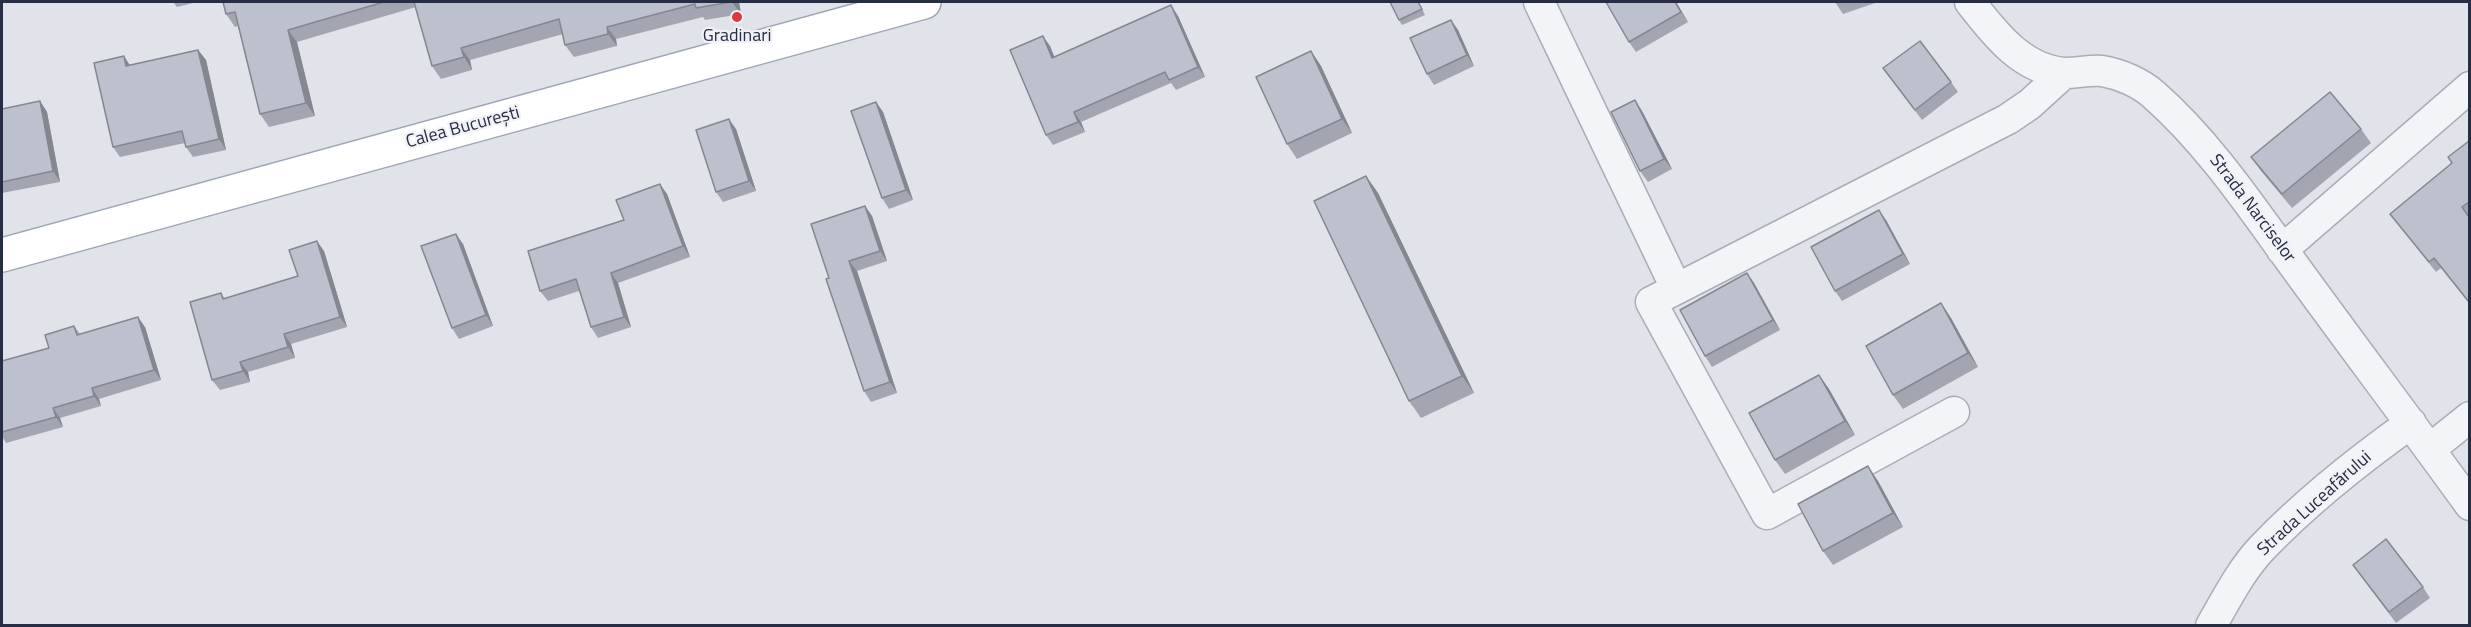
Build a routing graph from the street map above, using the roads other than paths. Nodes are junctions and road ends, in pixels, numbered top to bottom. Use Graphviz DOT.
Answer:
graph roads {
  1 [pos="924,2"];
  2 [pos="1539,2"];
  3 [pos="1970,2"];
  4 [pos="2064,73"];
  5 [pos="2469,87"];
  6 [pos="2282,250"];
  7 [pos="2,255"];
  8 [pos="1676,288"];
  9 [pos="1954,412"];
  10 [pos="2469,417"];
  11 [pos="2411,423"];
  12 [pos="2430,449"];
  13 [pos="2469,505"];
  14 [pos="2211,626"];
  1 -- 7 [label="main road, Calea București"];
  2 -- 8 [label="street"];
  3 -- 4 [label="street, Strada Narciselor"];
  4 -- 6 [label="street, Strada Narciselor"];
  4 -- 8 [label="street"];
  5 -- 6 [label="street"];
  6 -- 11 [label="street, Strada Narciselor"];
  8 -- 9 [label="street"];
  10 -- 12 [label="street"];
  11 -- 12 [label="street, Strada Narciselor"];
  11 -- 14 [label="street, Strada Luceafărului"];
  12 -- 13 [label="street, Strada Narciselor"];
}
